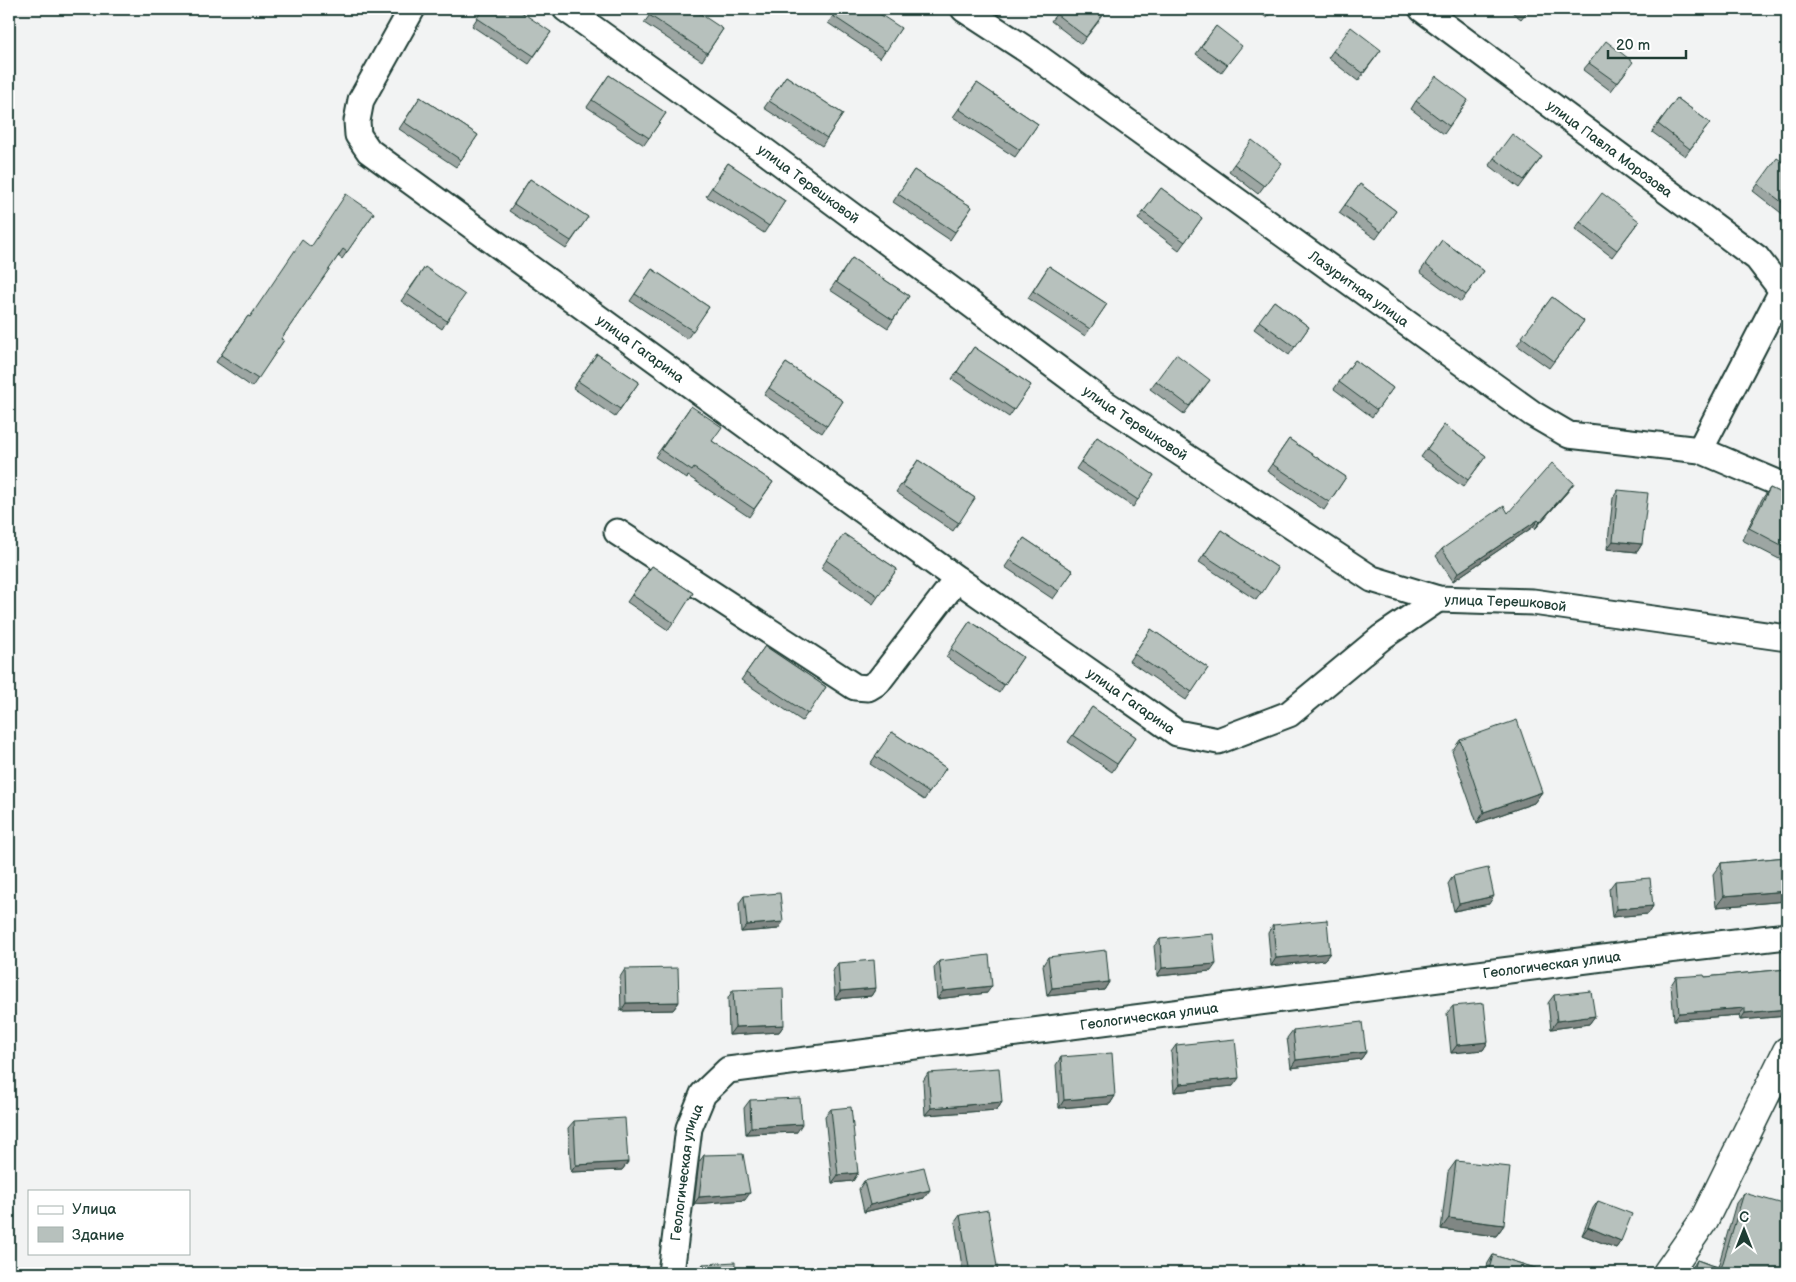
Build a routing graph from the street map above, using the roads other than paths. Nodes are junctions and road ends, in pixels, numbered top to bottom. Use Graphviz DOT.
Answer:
graph roads {
  1 [pos="412,9"];
  2 [pos="566,9"];
  3 [pos="964,9"];
  4 [pos="1422,9"];
  5 [pos="1785,294"];
  6 [pos="1700,450"];
  7 [pos="1787,487"];
  8 [pos="617,532"];
  9 [pos="957,579"];
  10 [pos="1438,599"];
  11 [pos="1787,638"];
  12 [pos="1787,936"];
  13 [pos="1787,1051"];
  14 [pos="671,1273"];
  15 [pos="1667,1273"];
  1 -- 9 [label="street, улица Гагарина"];
  2 -- 10 [label="street, улица Терешковой"];
  3 -- 6 [label="street, Лазуритная улица"];
  4 -- 5 [label="street, улица Павла Морозова"];
  5 -- 6 [label="street"];
  6 -- 7 [label="street, Лазуритная улица"];
  8 -- 9 [label="street"];
  9 -- 10 [label="street, улица Гагарина"];
  10 -- 11 [label="street, улица Терешковой"];
  12 -- 14 [label="street, Геологическая улица"];
  13 -- 15 [label="street"];
}
